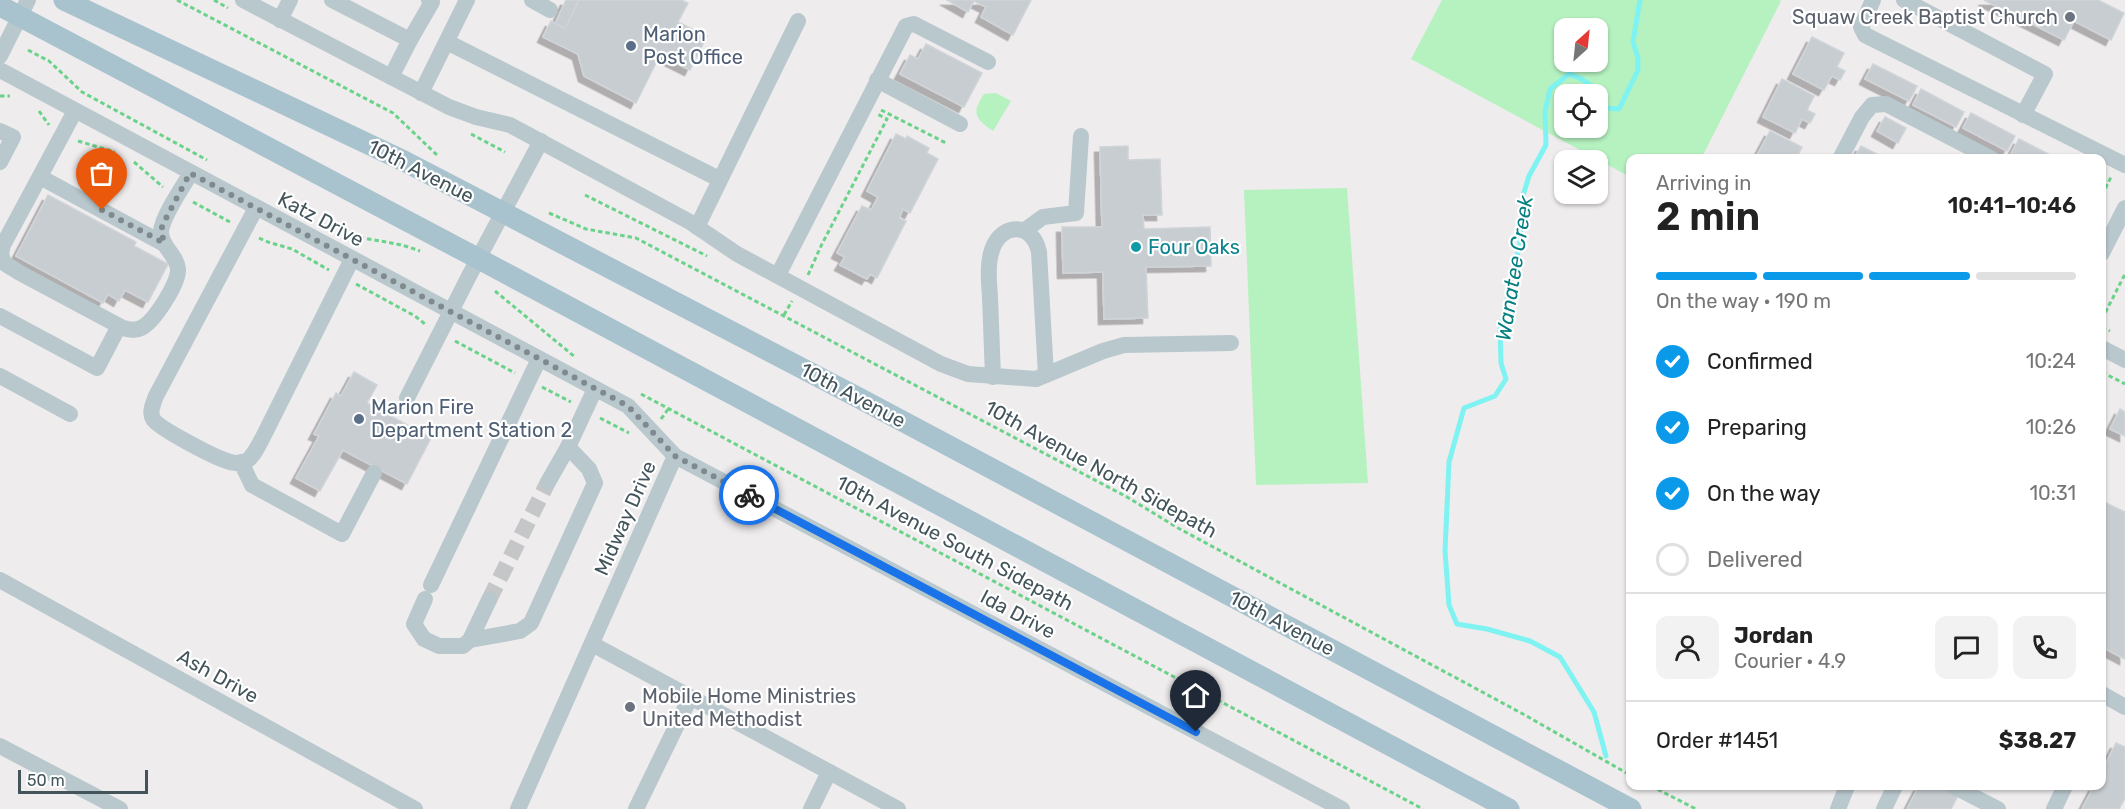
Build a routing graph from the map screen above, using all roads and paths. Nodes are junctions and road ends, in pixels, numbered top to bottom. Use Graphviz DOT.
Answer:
graph roads {
  1 [pos="64,0"];
  2 [pos="177,0"];
  3 [pos="243,0"];
  4 [pos="290,0"];
  5 [pos="332,0"];
  6 [pos="431,0"];
  7 [pos="467,0"];
  8 [pos="532,0"];
  9 [pos="1873,0"];
  10 [pos="1904,0"];
  11 [pos="1925,5"];
  12 [pos="0,6"];
  13 [pos="24,8"];
  14 [pos="550,10"];
  15 [pos="280,20"];
  16 [pos="798,21"];
  17 [pos="410,40"];
  18 [pos="447,42"];
  19 [pos="28,50"];
  20 [pos="0,56"];
  21 [pos="988,62"];
  22 [pos="0,70"];
  23 [pos="391,77"];
  24 [pos="877,80"];
  25 [pos="421,93"];
  26 [pos="75,111"];
  27 [pos="2023,115"];
  28 [pos="960,124"];
  29 [pos="0,131"];
  30 [pos="1081,136"];
  31 [pos="541,141"];
  32 [pos="946,143"];
  33 [pos="1843,154"];
  34 [pos="1982,154"];
  35 [pos="2103,154"];
  36 [pos="2106,156"];
  37 [pos="443,159"];
  38 [pos="207,160"];
  39 [pos="0,162"];
  40 [pos="2125,165"];
  41 [pos="190,173"];
  42 [pos="40,177"];
  43 [pos="719,179"];
  44 [pos="256,208"];
  45 [pos="2125,208"];
  46 [pos="503,213"];
  47 [pos="548,213"];
  48 [pos="697,227"];
  49 [pos="1025,230"];
  50 [pos="343,233"];
  51 [pos="164,243"];
  52 [pos="2106,245"];
  53 [pos="423,252"];
  54 [pos="1,255"];
  55 [pos="352,259"];
  56 [pos="479,259"];
  57 [pos="2125,274"];
  58 [pos="778,275"];
  59 [pos="801,287"];
  60 [pos="495,291"];
  61 [pos="2106,312"];
  62 [pos="451,313"];
  63 [pos="784,315"];
  64 [pos="0,316"];
  65 [pos="119,326"];
  66 [pos="1231,343"];
  67 [pos="2106,350"];
  68 [pos="576,357"];
  69 [pos="539,359"];
  70 [pos="2125,360"];
  71 [pos="2106,374"];
  72 [pos="1046,375"];
  73 [pos="0,376"];
  74 [pos="993,377"];
  75 [pos="2125,384"];
  76 [pos="595,389"];
  77 [pos="637,391"];
  78 [pos="407,398"];
  79 [pos="70,414"];
  80 [pos="568,447"];
  81 [pos="675,456"];
  82 [pos="242,462"];
  83 [pos="374,474"];
  84 [pos="548,482"];
  85 [pos="0,580"];
  86 [pos="489,600"];
  87 [pos="470,640"];
  88 [pos="592,644"];
  89 [pos="690,698"];
  90 [pos="2106,701"];
  91 [pos="2125,707"];
  92 [pos="0,746"];
  93 [pos="829,772"];
  94 [pos="1626,773"];
  95 [pos="1659,790"];
  96 [pos="1845,790"];
  97 [pos="1893,790"];
  98 [pos="1957,790"];
  99 [pos="2063,790"];
  100 [pos="1971,803"];
  101 [pos="1618,806"];
  102 [pos="1420,808"];
  103 [pos="120,809"];
  104 [pos="415,809"];
  105 [pos="518,809"];
  106 [pos="636,809"];
  107 [pos="811,809"];
  108 [pos="898,809"];
  109 [pos="1342,809"];
  110 [pos="1509,809"];
  111 [pos="1696,809"];
  112 [pos="1838,809"];
  113 [pos="1884,809"];
  114 [pos="1998,809"];
  115 [pos="2054,809"];
  1 -- 46 [label="main road, 10th Avenue"];
  2 -- 37 [label="path"];
  3 -- 15 [label="street"];
  4 -- 15 [label="street"];
  5 -- 17 [label="street"];
  6 -- 17 [label="street"];
  7 -- 18 [label="street"];
  8 -- 14 [label="street"];
  9 -- 27 [label="street"];
  10 -- 11 [label="street"];
  11 -- 27 [label="street"];
  12 -- 13 [label="main road"];
  13 -- 20 [label="street"];
  13 -- 56 [label="main road"];
  15 -- 23 [label="street"];
  16 -- 43 [label="street"];
  17 -- 23 [label="street"];
  18 -- 25 [label="street"];
  18 -- 43 [label="street"];
  19 -- 38 [label="path"];
  21 -- 24 [label="street"];
  22 -- 26 [label="street, Katz Drive"];
  23 -- 25 [label="street"];
  24 -- 28 [label="street"];
  24 -- 58 [label="street"];
  25 -- 31 [label="street"];
  26 -- 41 [label="street, Katz Drive"];
  26 -- 42 [label="street"];
  27 -- 35 [label="street"];
  29 -- 39 [label="street"];
  30 -- 49 [label="street"];
  31 -- 46 [label="street"];
  31 -- 48 [label="street"];
  32 -- 59 [label="path"];
  33 -- 34 [label="street"];
  36 -- 40 [label="street"];
  41 -- 44 [label="street, Katz Drive"];
  41 -- 51 [label="street"];
  42 -- 51 [label="street"];
  42 -- 54 [label="street"];
  43 -- 48 [label="street"];
  44 -- 55 [label="street, Katz Drive"];
  44 -- 82 [label="street"];
  45 -- 52 [label="street"];
  46 -- 56 [label="street"];
  46 -- 101 [label="main road, 10th Avenue"];
  47 -- 63 [label="path, 10th Avenue North Sidepath"];
  48 -- 58 [label="street"];
  49 -- 72 [label="street"];
  49 -- 74 [label="street"];
  50 -- 53 [label="path"];
  51 -- 65 [label="street"];
  54 -- 65 [label="street"];
  55 -- 62 [label="street, Katz Drive"];
  55 -- 82 [label="street"];
  56 -- 62 [label="street"];
  56 -- 110 [label="main road"];
  57 -- 61 [label="path"];
  58 -- 59 [label="street"];
  59 -- 63 [label="path"];
  59 -- 74 [label="street"];
  60 -- 68 [label="path"];
  62 -- 69 [label="street, Midway Drive"];
  62 -- 78 [label="street"];
  63 -- 94 [label="path, 10th Avenue North Sidepath"];
  64 -- 65 [label="street"];
  66 -- 72 [label="street"];
  67 -- 70 [label="street"];
  69 -- 76 [label="street, Midway Drive"];
  69 -- 87 [label="street"];
  71 -- 75 [label="path"];
  72 -- 74 [label="street"];
  73 -- 79 [label="street"];
  76 -- 80 [label="street"];
  76 -- 81 [label="street, Midway Drive"];
  77 -- 102 [label="path, 10th Avenue South Sidepath"];
  80 -- 84 [label="street"];
  80 -- 87 [label="street"];
  81 -- 88 [label="street, Midway Drive"];
  81 -- 109 [label="street, Ida Drive"];
  82 -- 83 [label="street"];
  85 -- 104 [label="street, Ash Drive"];
  86 -- 87 [label="street"];
  88 -- 89 [label="street"];
  88 -- 105 [label="street, Midway Drive"];
  89 -- 93 [label="street"];
  89 -- 106 [label="street"];
  90 -- 91 [label="street"];
  92 -- 103 [label="street"];
  93 -- 107 [label="street"];
  93 -- 108 [label="street"];
  95 -- 111 [label="path"];
  96 -- 112 [label="street"];
  97 -- 113 [label="street"];
  98 -- 100 [label="street"];
  99 -- 115 [label="street"];
  100 -- 114 [label="street"];
}
